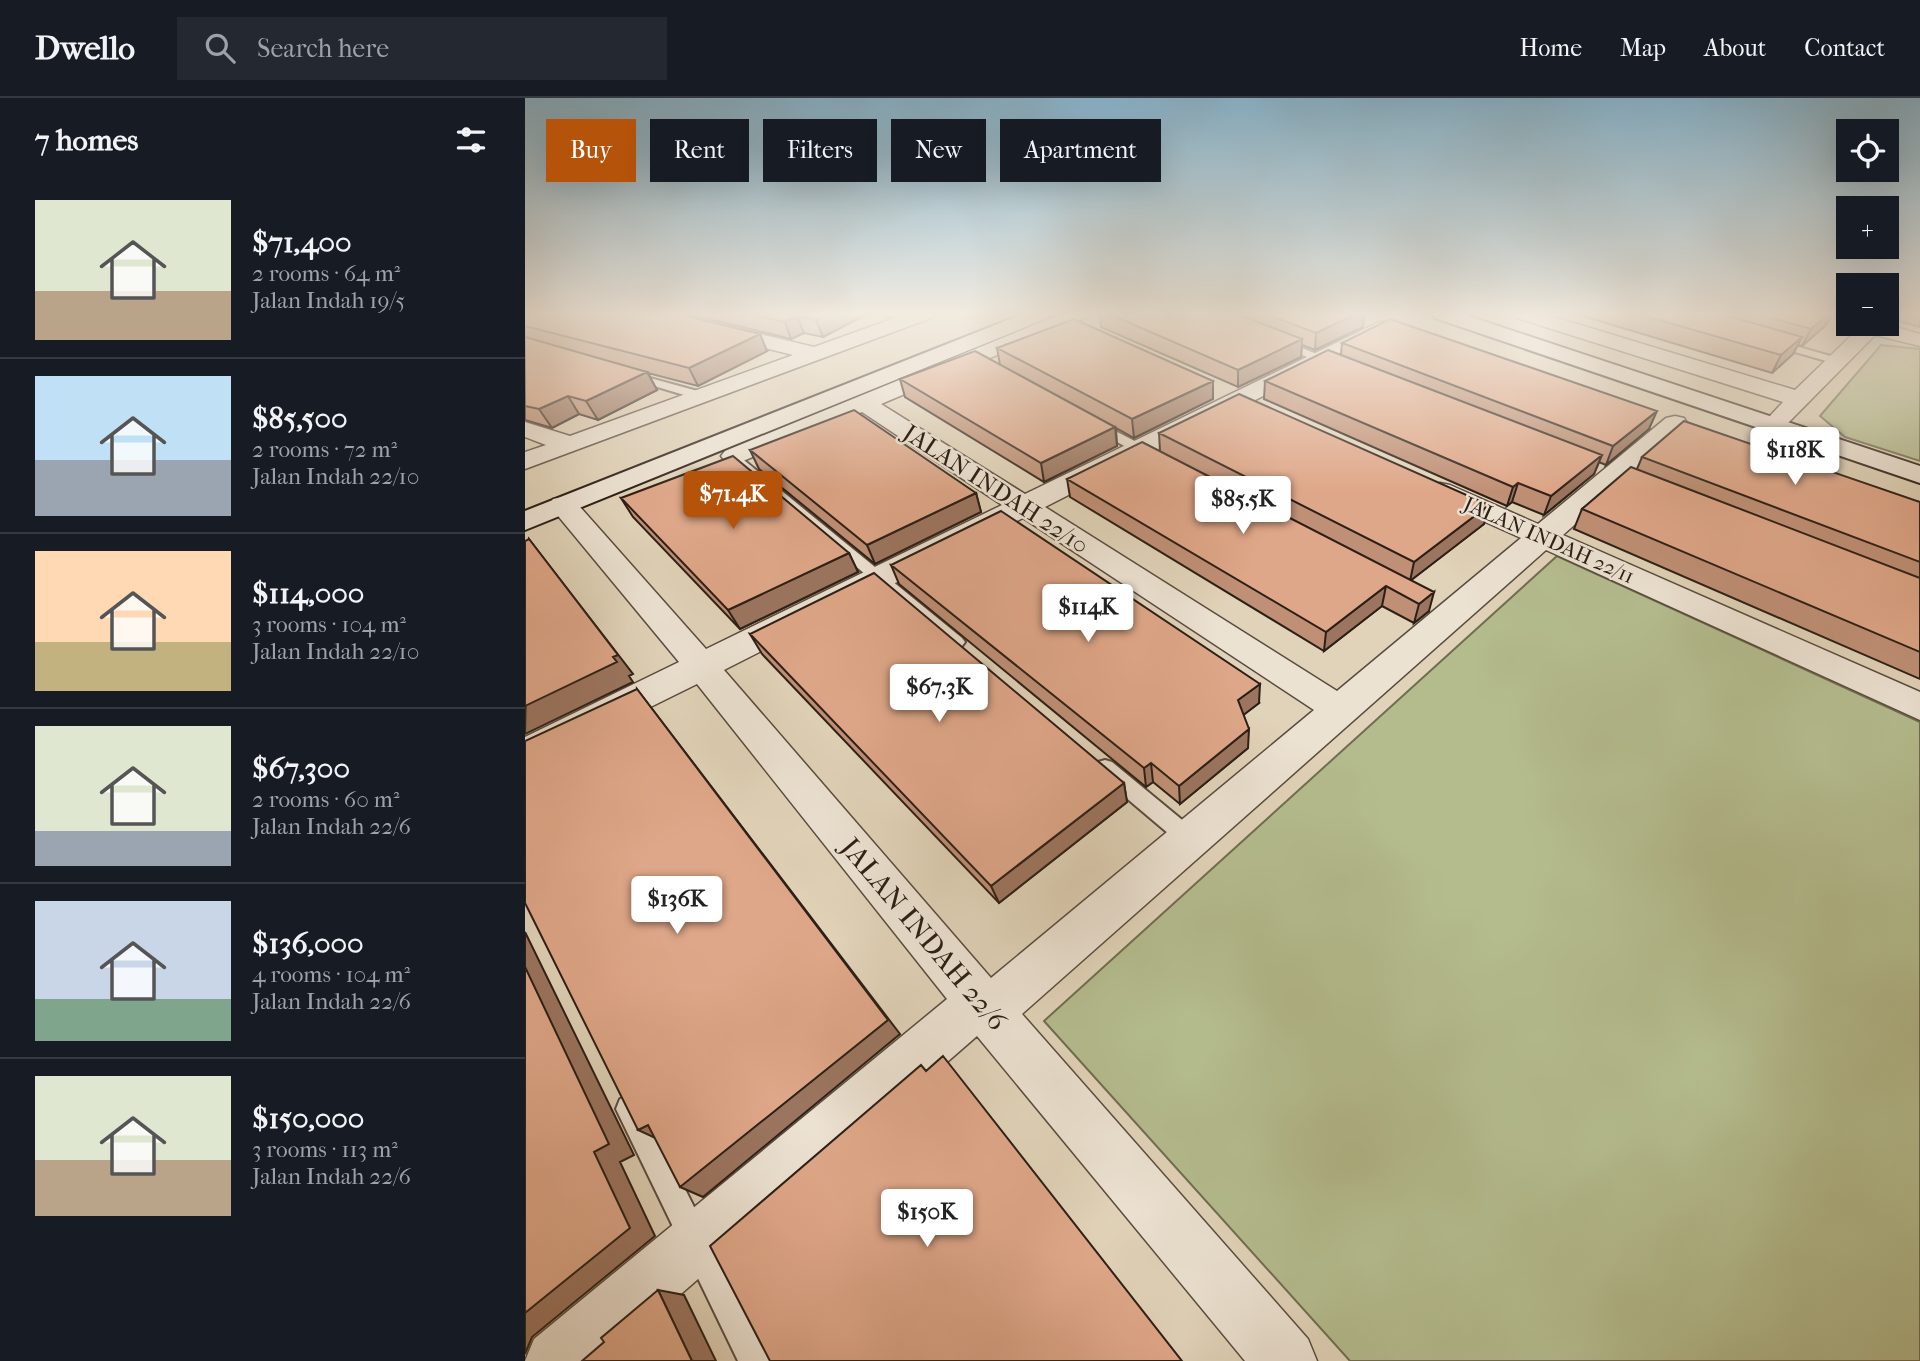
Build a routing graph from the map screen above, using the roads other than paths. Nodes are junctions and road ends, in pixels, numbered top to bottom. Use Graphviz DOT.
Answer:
graph roads {
  1 [pos="623,373"];
  2 [pos="764,373"];
  3 [pos="912,373"];
  4 [pos="946,373"];
  5 [pos="1309,373"];
  6 [pos="1617,373"];
  7 [pos="1714,373"];
  8 [pos="1825,373"];
  9 [pos="701,396"];
  10 [pos="1798,399"];
  11 [pos="864,403"];
  12 [pos="1649,414"];
  13 [pos="1080,416"];
  14 [pos="1675,423"];
  15 [pos="1772,425"];
  16 [pos="525,429"];
  17 [pos="1701,432"];
  18 [pos="569,444"];
  19 [pos="1151,455"];
  20 [pos="734,456"];
  21 [pos="525,461"];
  22 [pos="1920,475"];
  23 [pos="1416,480"];
  24 [pos="1022,507"];
  25 [pos="544,513"];
  26 [pos="1543,537"];
  27 [pos="880,578"];
  28 [pos="965,650"];
  29 [pos="701,666"];
  30 [pos="1920,707"];
  31 [pos="1340,710"];
  32 [pos="525,754"];
  33 [pos="1093,758"];
  34 [pos="1189,839"];
  35 [pos="984,1007"];
  36 [pos="617,1084"];
  37 [pos="697,1242"];
  38 [pos="556,1361"];
  39 [pos="755,1361"];
  40 [pos="1286,1361"];
  1 -- 9 [label="lane"];
  2 -- 9 [label="street"];
  3 -- 25 [label="street"];
  4 -- 11 [label="street"];
  5 -- 19 [label="street"];
  6 -- 15 [label="street"];
  7 -- 10 [label="street"];
  8 -- 10 [label="street"];
  9 -- 18 [label="street"];
  10 -- 15 [label="street"];
  11 -- 20 [label="street"];
  11 -- 24 [label="street, JALAN INDAH 22/10"];
  12 -- 14 [label="street"];
  13 -- 19 [label="lane"];
  14 -- 17 [label="street"];
  14 -- 26 [label="street"];
  15 -- 22 [label="street"];
  16 -- 18 [label="street"];
  18 -- 21 [label="street"];
  19 -- 24 [label="street"];
  20 -- 27 [label="lane"];
  23 -- 26 [label="street, JALAN INDAH 22/11"];
  24 -- 27 [label="street"];
  24 -- 31 [label="street, JALAN INDAH 22/10"];
  25 -- 29 [label="street, JALAN INDAH 22/6"];
  26 -- 30 [label="street, JALAN INDAH 22/11"];
  26 -- 31 [label="street"];
  27 -- 28 [label="lane"];
  27 -- 29 [label="street"];
  29 -- 32 [label="street"];
  29 -- 35 [label="street, JALAN INDAH 22/6"];
  31 -- 34 [label="street"];
  33 -- 34 [label="lane"];
  34 -- 35 [label="street"];
  35 -- 37 [label="street"];
  35 -- 40 [label="street, JALAN INDAH 22/6"];
  36 -- 37 [label="lane"];
  37 -- 38 [label="street"];
  37 -- 39 [label="lane"];
}
